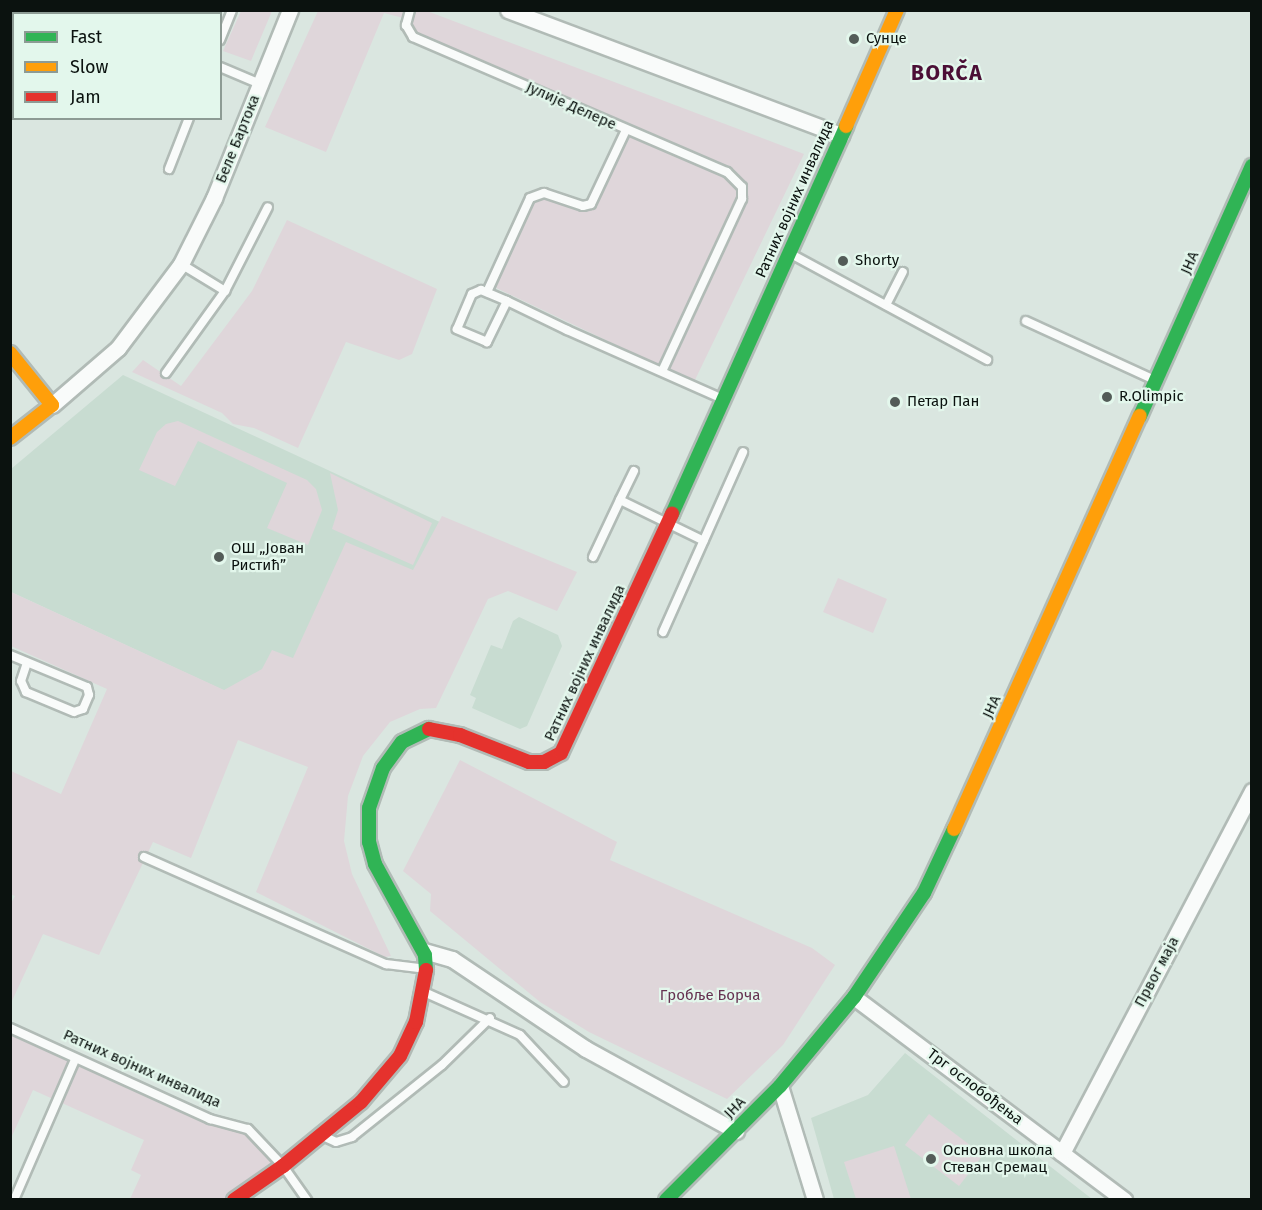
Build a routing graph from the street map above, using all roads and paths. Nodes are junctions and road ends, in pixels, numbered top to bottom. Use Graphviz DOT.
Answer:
graph roads {
  1 [pos="232,10"];
  2 [pos="290,10"];
  3 [pos="410,10"];
  4 [pos="508,10"];
  5 [pos="897,10"];
  6 [pos="222,35"];
  7 [pos="222,68"];
  8 [pos="261,84"];
  9 [pos="188,120"];
  10 [pos="626,130"];
  11 [pos="841,135"];
  12 [pos="1251,166"];
  13 [pos="169,169"];
  14 [pos="268,207"];
  15 [pos="790,253"];
  16 [pos="181,264"];
  17 [pos="903,272"];
  18 [pos="225,291"];
  19 [pos="487,292"];
  20 [pos="507,302"];
  21 [pos="886,305"];
  22 [pos="1026,321"];
  23 [pos="10,353"];
  24 [pos="987,360"];
  25 [pos="662,371"];
  26 [pos="166,373"];
  27 [pos="1155,380"];
  28 [pos="724,400"];
  29 [pos="52,405"];
  30 [pos="10,438"];
  31 [pos="743,452"];
  32 [pos="634,471"];
  33 [pos="620,500"];
  34 [pos="668,523"];
  35 [pos="704,541"];
  36 [pos="593,557"];
  37 [pos="663,632"];
  38 [pos="10,656"];
  39 [pos="27,663"];
  40 [pos="1251,791"];
  41 [pos="144,857"];
  42 [pos="424,951"];
  43 [pos="426,969"];
  44 [pos="423,992"];
  45 [pos="854,997"];
  46 [pos="490,1018"];
  47 [pos="10,1028"];
  48 [pos="75,1060"];
  49 [pos="564,1082"];
  50 [pos="780,1086"];
  51 [pos="736,1131"];
  52 [pos="323,1136"];
  53 [pos="1062,1153"];
  54 [pos="283,1166"];
  55 [pos="306,1199"];
  56 [pos="14,1200"];
  57 [pos="234,1200"];
  58 [pos="666,1200"];
  59 [pos="815,1200"];
  60 [pos="1124,1200"];
  1 -- 6 [label="lane"];
  2 -- 8 [label="street, Беле Бартока"];
  3 -- 10 [label="lane, Јулије Делере"];
  4 -- 11 [label="street"];
  5 -- 11 [label="street, Ратних војних инвалида"];
  7 -- 8 [label="lane"];
  8 -- 16 [label="street, Беле Бартока"];
  9 -- 13 [label="lane"];
  10 -- 19 [label="lane"];
  10 -- 25 [label="lane, Јулије Делере"];
  11 -- 15 [label="street, Ратних војних инвалида"];
  12 -- 27 [label="street, ЈНА"];
  14 -- 18 [label="lane"];
  15 -- 21 [label="lane"];
  15 -- 28 [label="street, Ратних војних инвалида"];
  16 -- 18 [label="lane"];
  16 -- 29 [label="street, Беле Бартока"];
  17 -- 21 [label="lane"];
  18 -- 26 [label="lane"];
  19 -- 20 [label="lane"];
  19 -- 20 [label="lane"];
  20 -- 25 [label="lane"];
  21 -- 24 [label="lane"];
  22 -- 27 [label="lane"];
  23 -- 29 [label="street"];
  25 -- 28 [label="lane"];
  27 -- 45 [label="street, ЈНА"];
  28 -- 34 [label="street, Ратних војних инвалида"];
  29 -- 30 [label="street, Беле Бартока"];
  31 -- 35 [label="lane"];
  32 -- 33 [label="lane"];
  33 -- 34 [label="lane"];
  33 -- 36 [label="lane"];
  34 -- 35 [label="lane"];
  34 -- 42 [label="street, Ратних војних инвалида"];
  35 -- 37 [label="lane"];
  38 -- 39 [label="lane"];
  39 -- 39 [label="lane"];
  40 -- 53 [label="street, Првог маја"];
  41 -- 43 [label="lane"];
  42 -- 43 [label="street, Ратних војних инвалида"];
  42 -- 51 [label="street"];
  43 -- 44 [label="street, Ратних војних инвалида"];
  44 -- 46 [label="lane"];
  44 -- 52 [label="street, Ратних војних инвалида"];
  45 -- 50 [label="street, ЈНА"];
  45 -- 53 [label="street, Трг ослобођења"];
  46 -- 49 [label="lane"];
  46 -- 52 [label="lane"];
  47 -- 48 [label="lane, Ратних војних инвалида"];
  48 -- 54 [label="lane, Ратних војних инвалида"];
  48 -- 56 [label="lane"];
  50 -- 51 [label="street, ЈНА"];
  50 -- 59 [label="street"];
  51 -- 58 [label="street, ЈНА"];
  52 -- 54 [label="street, Ратних војних инвалида"];
  53 -- 60 [label="street, Трг ослобођења"];
  54 -- 55 [label="lane"];
  54 -- 57 [label="street, Ратних војних инвалида"];
}
